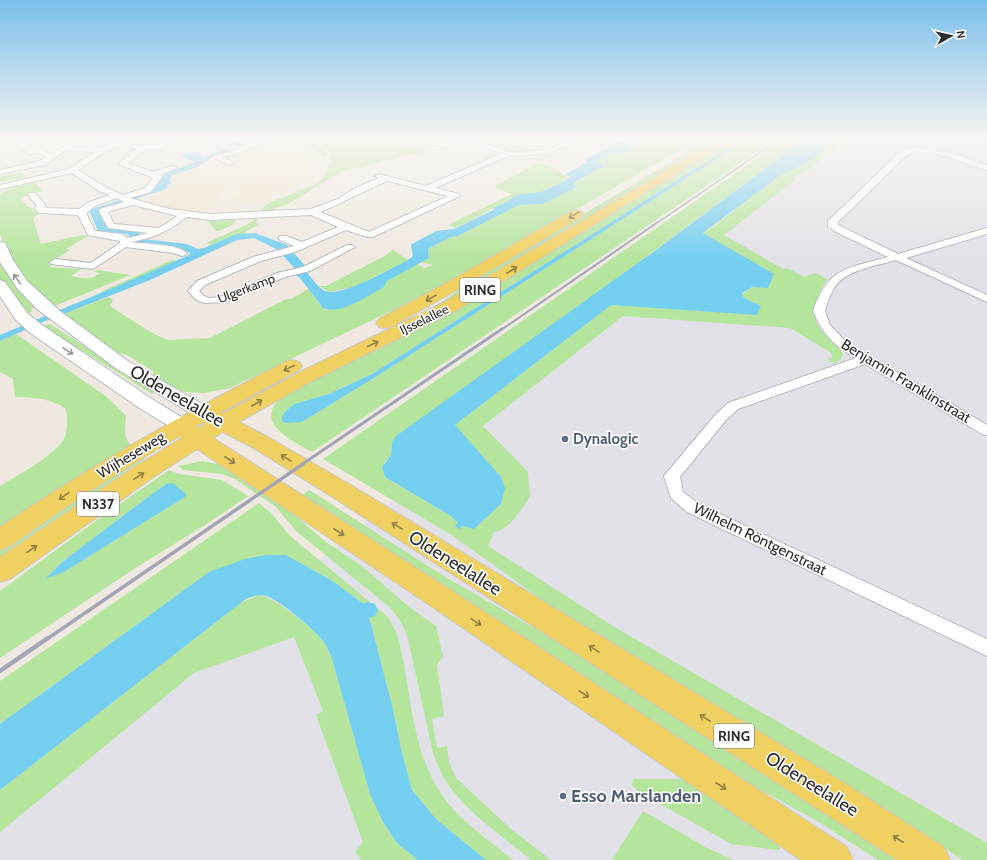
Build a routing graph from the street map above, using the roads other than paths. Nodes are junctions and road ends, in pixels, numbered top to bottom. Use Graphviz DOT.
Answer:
graph roads {
  1 [pos="35,179"];
  2 [pos="87,179"];
  3 [pos="156,179"];
  4 [pos="379,179"];
  5 [pos="391,179"];
  6 [pos="450,179"];
  7 [pos="635,179"];
  8 [pos="661,179"];
  9 [pos="877,179"];
  10 [pos="0,187"];
  11 [pos="426,189"];
  12 [pos="613,192"];
  13 [pos="32,195"];
  14 [pos="125,199"];
  15 [pos="586,208"];
  16 [pos="81,212"];
  17 [pos="312,212"];
  18 [pos="184,215"];
  19 [pos="346,227"];
  20 [pos="987,231"];
  21 [pos="161,234"];
  22 [pos="370,235"];
  23 [pos="283,238"];
  24 [pos="126,242"];
  25 [pos="378,242"];
  26 [pos="0,246"];
  27 [pos="350,247"];
  28 [pos="297,248"];
  29 [pos="182,253"];
  30 [pos="898,257"];
  31 [pos="320,261"];
  32 [pos="55,262"];
  33 [pos="0,285"];
  34 [pos="987,299"];
  35 [pos="866,359"];
  36 [pos="201,425"];
  37 [pos="987,431"];
  38 [pos="0,540"];
  39 [pos="0,571"];
  40 [pos="987,648"];
  41 [pos="834,860"];
  42 [pos="931,860"];
  1 -- 10 [label="street"];
  2 -- 14 [label="street"];
  3 -- 14 [label="street"];
  4 -- 17 [label="street"];
  5 -- 11 [label="street"];
  6 -- 11 [label="street"];
  7 -- 12 [label="main road"];
  36 -- 8 [label="main road, IJsselallee / RING, one-way"];
  9 -- 30 [label="street"];
  11 -- 22 [label="street"];
  13 -- 16 [label="street"];
  14 -- 16 [label="street"];
  14 -- 18 [label="street"];
  14 -- 21 [label="street"];
  15 -- 36 [label="main road, IJsselallee / RING, one-way"];
  16 -- 24 [label="street"];
  17 -- 18 [label="street"];
  17 -- 19 [label="street"];
  18 -- 21 [label="street"];
  19 -- 22 [label="street"];
  19 -- 28 [label="street, Ulgerkamp"];
  20 -- 30 [label="street, Benjamin Franklinstraat"];
  21 -- 24 [label="street"];
  22 -- 25 [label="street"];
  23 -- 28 [label="street"];
  24 -- 29 [label="street"];
  24 -- 32 [label="street"];
  36 -- 26 [label="main road, Oldeneelallee, one-way"];
  27 -- 31 [label="street, Ulgerkamp"];
  28 -- 31 [label="street"];
  28 -- 31 [label="street, Ulgerkamp"];
  30 -- 34 [label="street"];
  30 -- 35 [label="street, Benjamin Franklinstraat"];
  33 -- 36 [label="main road, Oldeneelallee, one-way"];
  35 -- 37 [label="street, Benjamin Franklinstraat"];
  35 -- 40 [label="street, Wilhelm Röntgenstraat"];
  36 -- 38 [label="main road, Wijheseweg / N337, one-way"];
  39 -- 36 [label="main road, Wijheseweg / N337, one-way"];
  36 -- 41 [label="main road, Oldeneelallee, one-way"];
  42 -- 36 [label="main road, Oldeneelallee / RING, one-way"];
}
